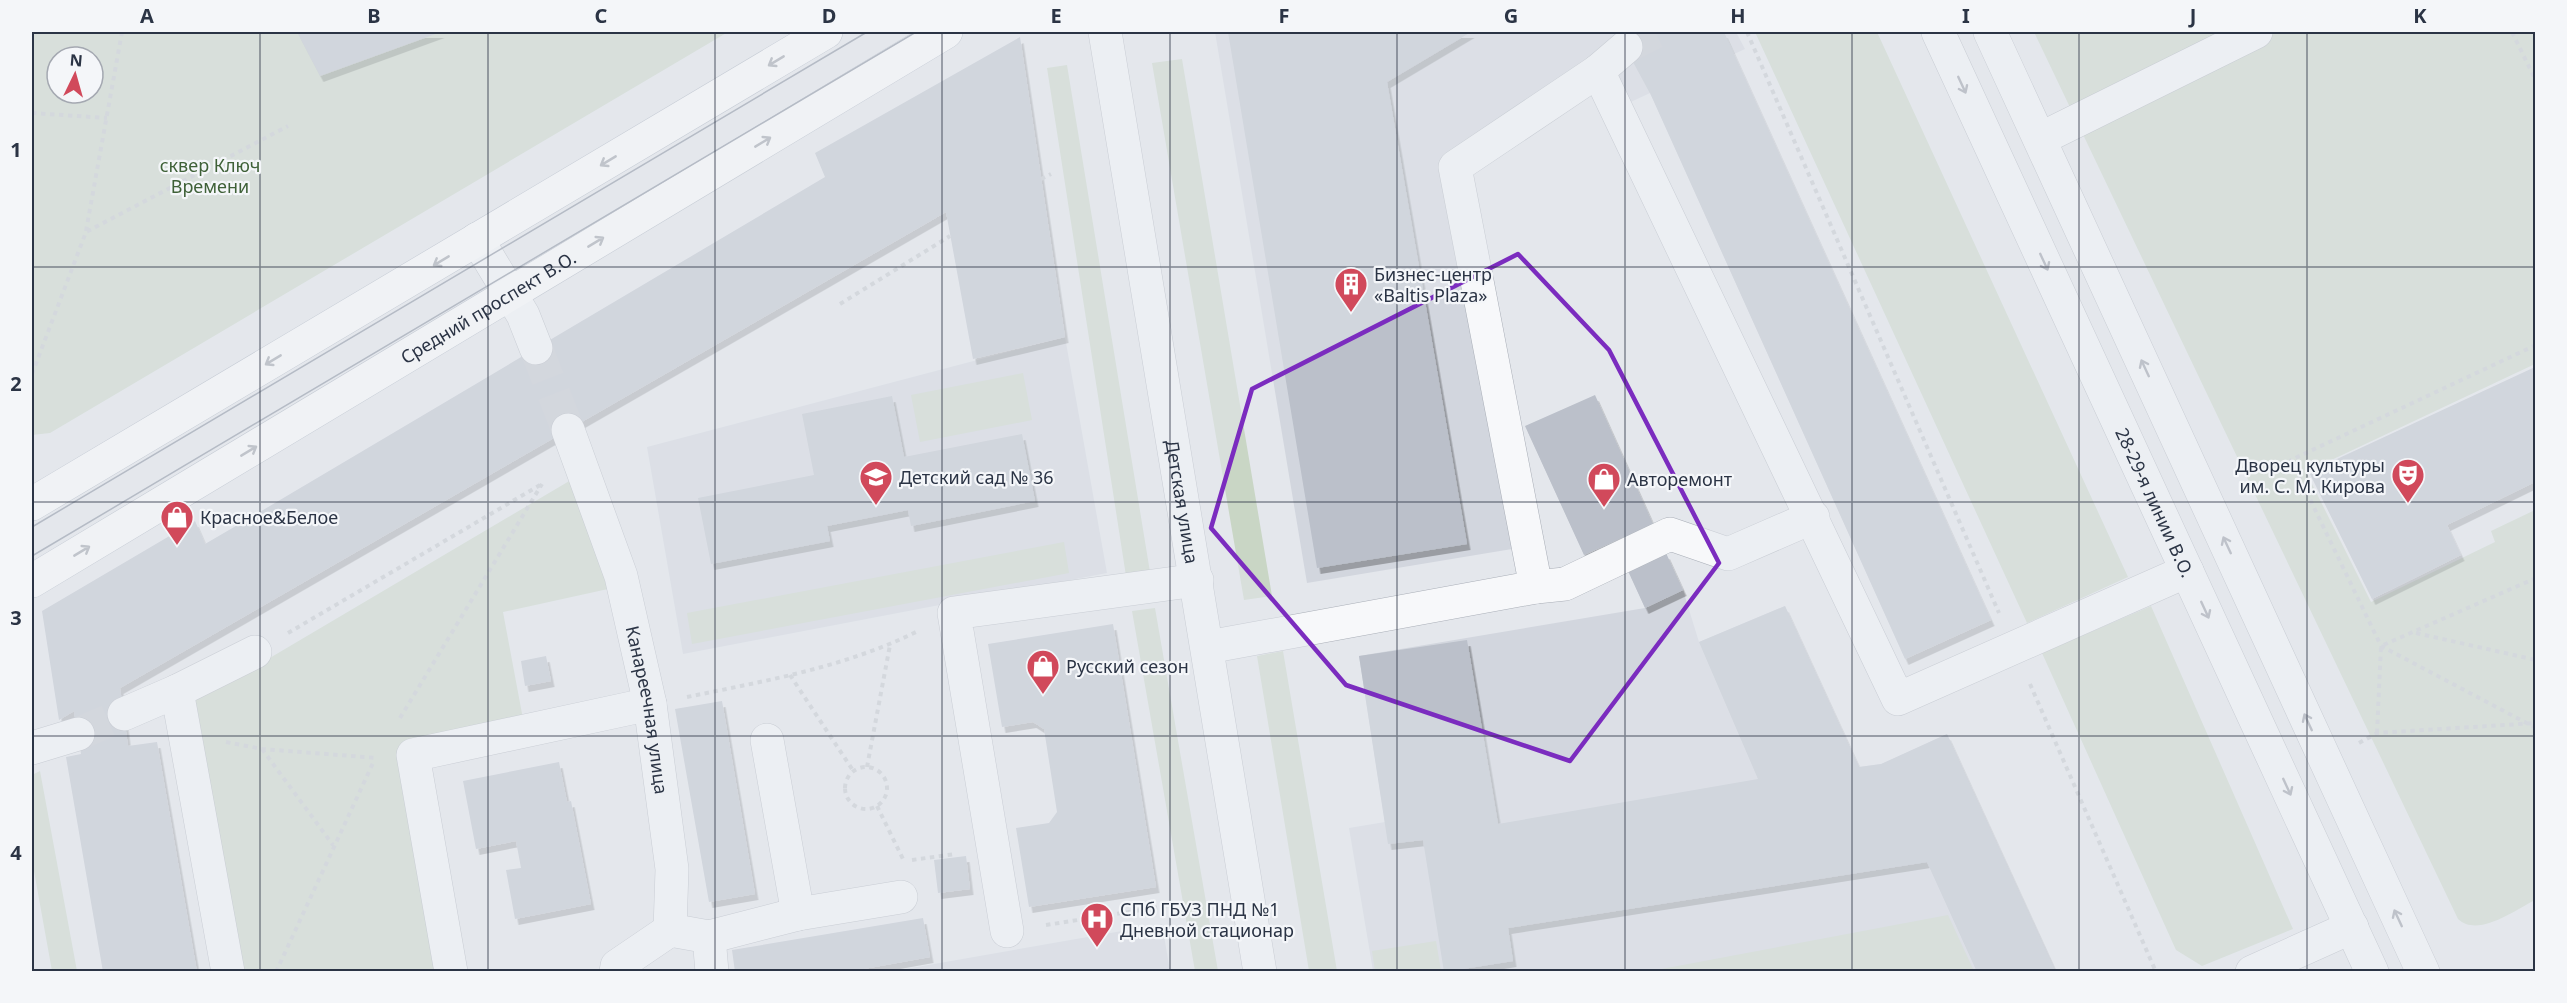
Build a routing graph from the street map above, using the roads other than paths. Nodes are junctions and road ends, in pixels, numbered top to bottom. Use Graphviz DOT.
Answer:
graph roads {
  1 [pos="826,32"];
  2 [pos="946,32"];
  3 [pos="1105,32"];
  4 [pos="1938,32"];
  5 [pos="1990,32"];
  6 [pos="2256,32"];
  7 [pos="1626,47"];
  8 [pos="1598,71"];
  9 [pos="2040,139"];
  10 [pos="477,239"];
  11 [pos="510,294"];
  12 [pos="536,348"];
  13 [pos="567,430"];
  14 [pos="32,504"];
  15 [pos="1814,517"];
  16 [pos="2187,571"];
  17 [pos="1197,580"];
  18 [pos="32,581"];
  19 [pos="1536,587"];
  20 [pos="1208,647"];
  21 [pos="255,652"];
  22 [pos="177,691"];
  23 [pos="650,704"];
  24 [pos="124,714"];
  25 [pos="78,734"];
  26 [pos="767,740"];
  27 [pos="32,748"];
  28 [pos="901,897"];
  29 [pos="798,914"];
  30 [pos="2352,927"];
  31 [pos="670,930"];
  32 [pos="1007,932"];
  33 [pos="709,938"];
  34 [pos="610,970"];
  35 [pos="228,972"];
  36 [pos="451,972"];
  37 [pos="712,972"];
  38 [pos="1260,972"];
  39 [pos="2252,972"];
  40 [pos="2372,972"];
  41 [pos="2423,972"];
  1 -- 10 [label="main road, one-way"];
  11 -- 2 [label="main road, Средний проспект В.О., one-way"];
  3 -- 17 [label="street, Детская улица"];
  4 -- 16 [label="street, 28-29-я линии В.О., one-way"];
  5 -- 9 [label="street"];
  6 -- 9 [label="street"];
  7 -- 8 [label="street"];
  8 -- 15 [label="street"];
  8 -- 19 [label="street"];
  41 -- 9 [label="street, one-way"];
  10 -- 11 [label="street"];
  10 -- 14 [label="main road, one-way"];
  11 -- 12 [label="street"];
  18 -- 11 [label="main road, Средний проспект В.О., one-way"];
  13 -- 23 [label="street, Канареечная улица"];
  15 -- 16 [label="street"];
  15 -- 19 [label="street"];
  16 -- 30 [label="street, 28-29-я линии В.О., one-way"];
  17 -- 20 [label="street, Детская улица"];
  17 -- 32 [label="street"];
  19 -- 20 [label="street"];
  20 -- 38 [label="street, Детская улица"];
  21 -- 22 [label="street"];
  22 -- 24 [label="street"];
  22 -- 35 [label="street"];
  23 -- 31 [label="street, Канареечная улица"];
  23 -- 36 [label="street"];
  25 -- 27 [label="street"];
  26 -- 29 [label="street"];
  28 -- 29 [label="street"];
  29 -- 33 [label="street"];
  30 -- 39 [label="street"];
  30 -- 40 [label="street, 28-29-я линии В.О."];
  31 -- 33 [label="street"];
  31 -- 34 [label="street"];
  33 -- 37 [label="street"];
}
